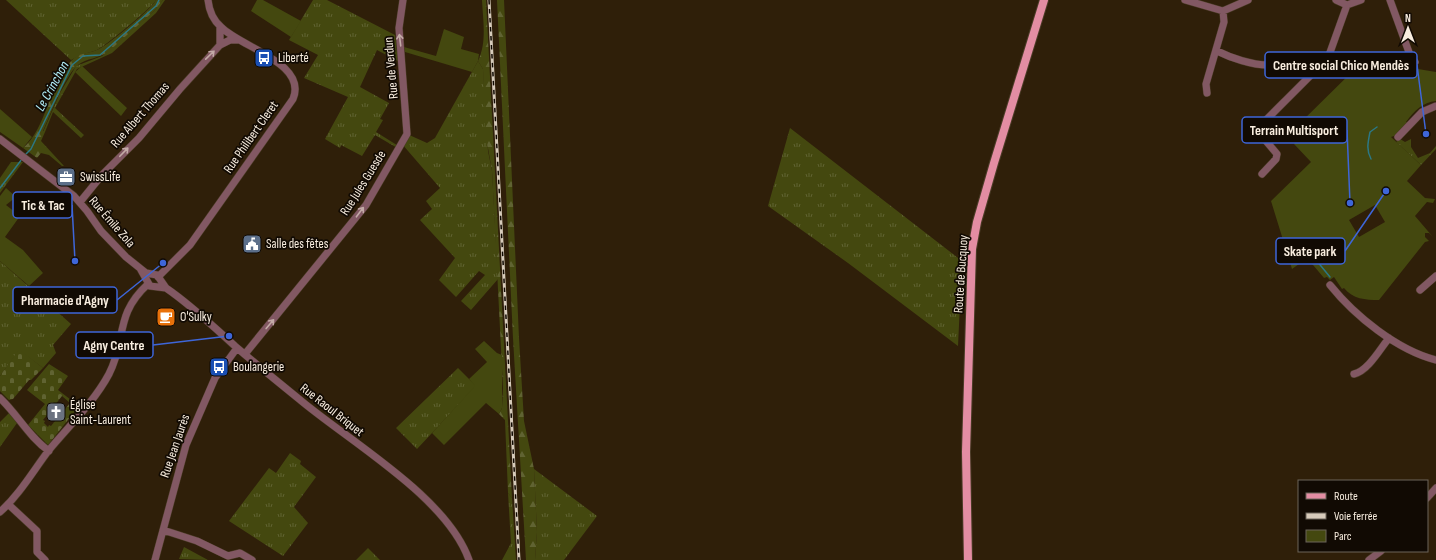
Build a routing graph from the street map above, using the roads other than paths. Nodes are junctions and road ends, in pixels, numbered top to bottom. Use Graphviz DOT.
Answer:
graph roads {
  1 [pos="208,0"];
  2 [pos="403,0"];
  3 [pos="1044,0"];
  4 [pos="1185,0"];
  5 [pos="1248,0"];
  6 [pos="1336,0"];
  7 [pos="1361,0"];
  8 [pos="1390,0"];
  9 [pos="1347,5"];
  10 [pos="1223,11"];
  11 [pos="220,27"];
  12 [pos="239,40"];
  13 [pos="220,45"];
  14 [pos="1217,51"];
  15 [pos="1415,62"];
  16 [pos="1268,65"];
  17 [pos="1206,93"];
  18 [pos="1436,106"];
  19 [pos="407,134"];
  20 [pos="1398,137"];
  21 [pos="0,139"];
  22 [pos="1262,174"];
  23 [pos="80,202"];
  24 [pos="1436,276"];
  25 [pos="148,279"];
  26 [pos="158,281"];
  27 [pos="1330,285"];
  28 [pos="1420,290"];
  29 [pos="1389,338"];
  30 [pos="237,348"];
  31 [pos="245,354"];
  32 [pos="1436,360"];
  33 [pos="1354,374"];
  34 [pos="0,398"];
  35 [pos="49,451"];
  36 [pos="1436,488"];
  37 [pos="1428,497"];
  38 [pos="8,504"];
  39 [pos="0,512"];
  40 [pos="163,530"];
  41 [pos="1379,552"];
  42 [pos="45,560"];
  43 [pos="155,560"];
  44 [pos="252,560"];
  45 [pos="469,560"];
  46 [pos="968,560"];
  47 [pos="1369,560"];
  1 -- 11 [label="street"];
  19 -- 2 [label="street, Rue de Verdun, one-way"];
  3 -- 46 [label="main road, Route de Bucquoy"];
  4 -- 10 [label="street"];
  5 -- 10 [label="street"];
  6 -- 9 [label="street"];
  7 -- 9 [label="street"];
  8 -- 15 [label="street"];
  9 -- 22 [label="street"];
  10 -- 14 [label="street"];
  11 -- 12 [label="street, Rue Philibert Cleret"];
  11 -- 13 [label="street"];
  12 -- 13 [label="street"];
  12 -- 26 [label="street, Rue Philibert Cleret"];
  23 -- 13 [label="street, Rue Albert Thomas, one-way"];
  14 -- 16 [label="street"];
  14 -- 17 [label="street"];
  18 -- 20 [label="street"];
  31 -- 19 [label="street, Rue Jules Guesde, one-way"];
  21 -- 23 [label="street, Rue Émile Zola"];
  23 -- 25 [label="street, Rue Émile Zola"];
  24 -- 28 [label="street"];
  25 -- 26 [label="street"];
  25 -- 26 [label="street"];
  25 -- 35 [label="street"];
  26 -- 30 [label="street"];
  27 -- 29 [label="street"];
  29 -- 32 [label="street"];
  29 -- 33 [label="street"];
  30 -- 31 [label="street"];
  30 -- 40 [label="street, Rue Jean Jaurès"];
  31 -- 45 [label="street, Rue Raoul Briquet"];
  34 -- 35 [label="street"];
  35 -- 38 [label="street"];
  36 -- 37 [label="street"];
  38 -- 39 [label="street"];
  38 -- 42 [label="street"];
  40 -- 43 [label="street, Rue Jean Jaurès"];
  40 -- 44 [label="street"];
  41 -- 47 [label="street"];
}
